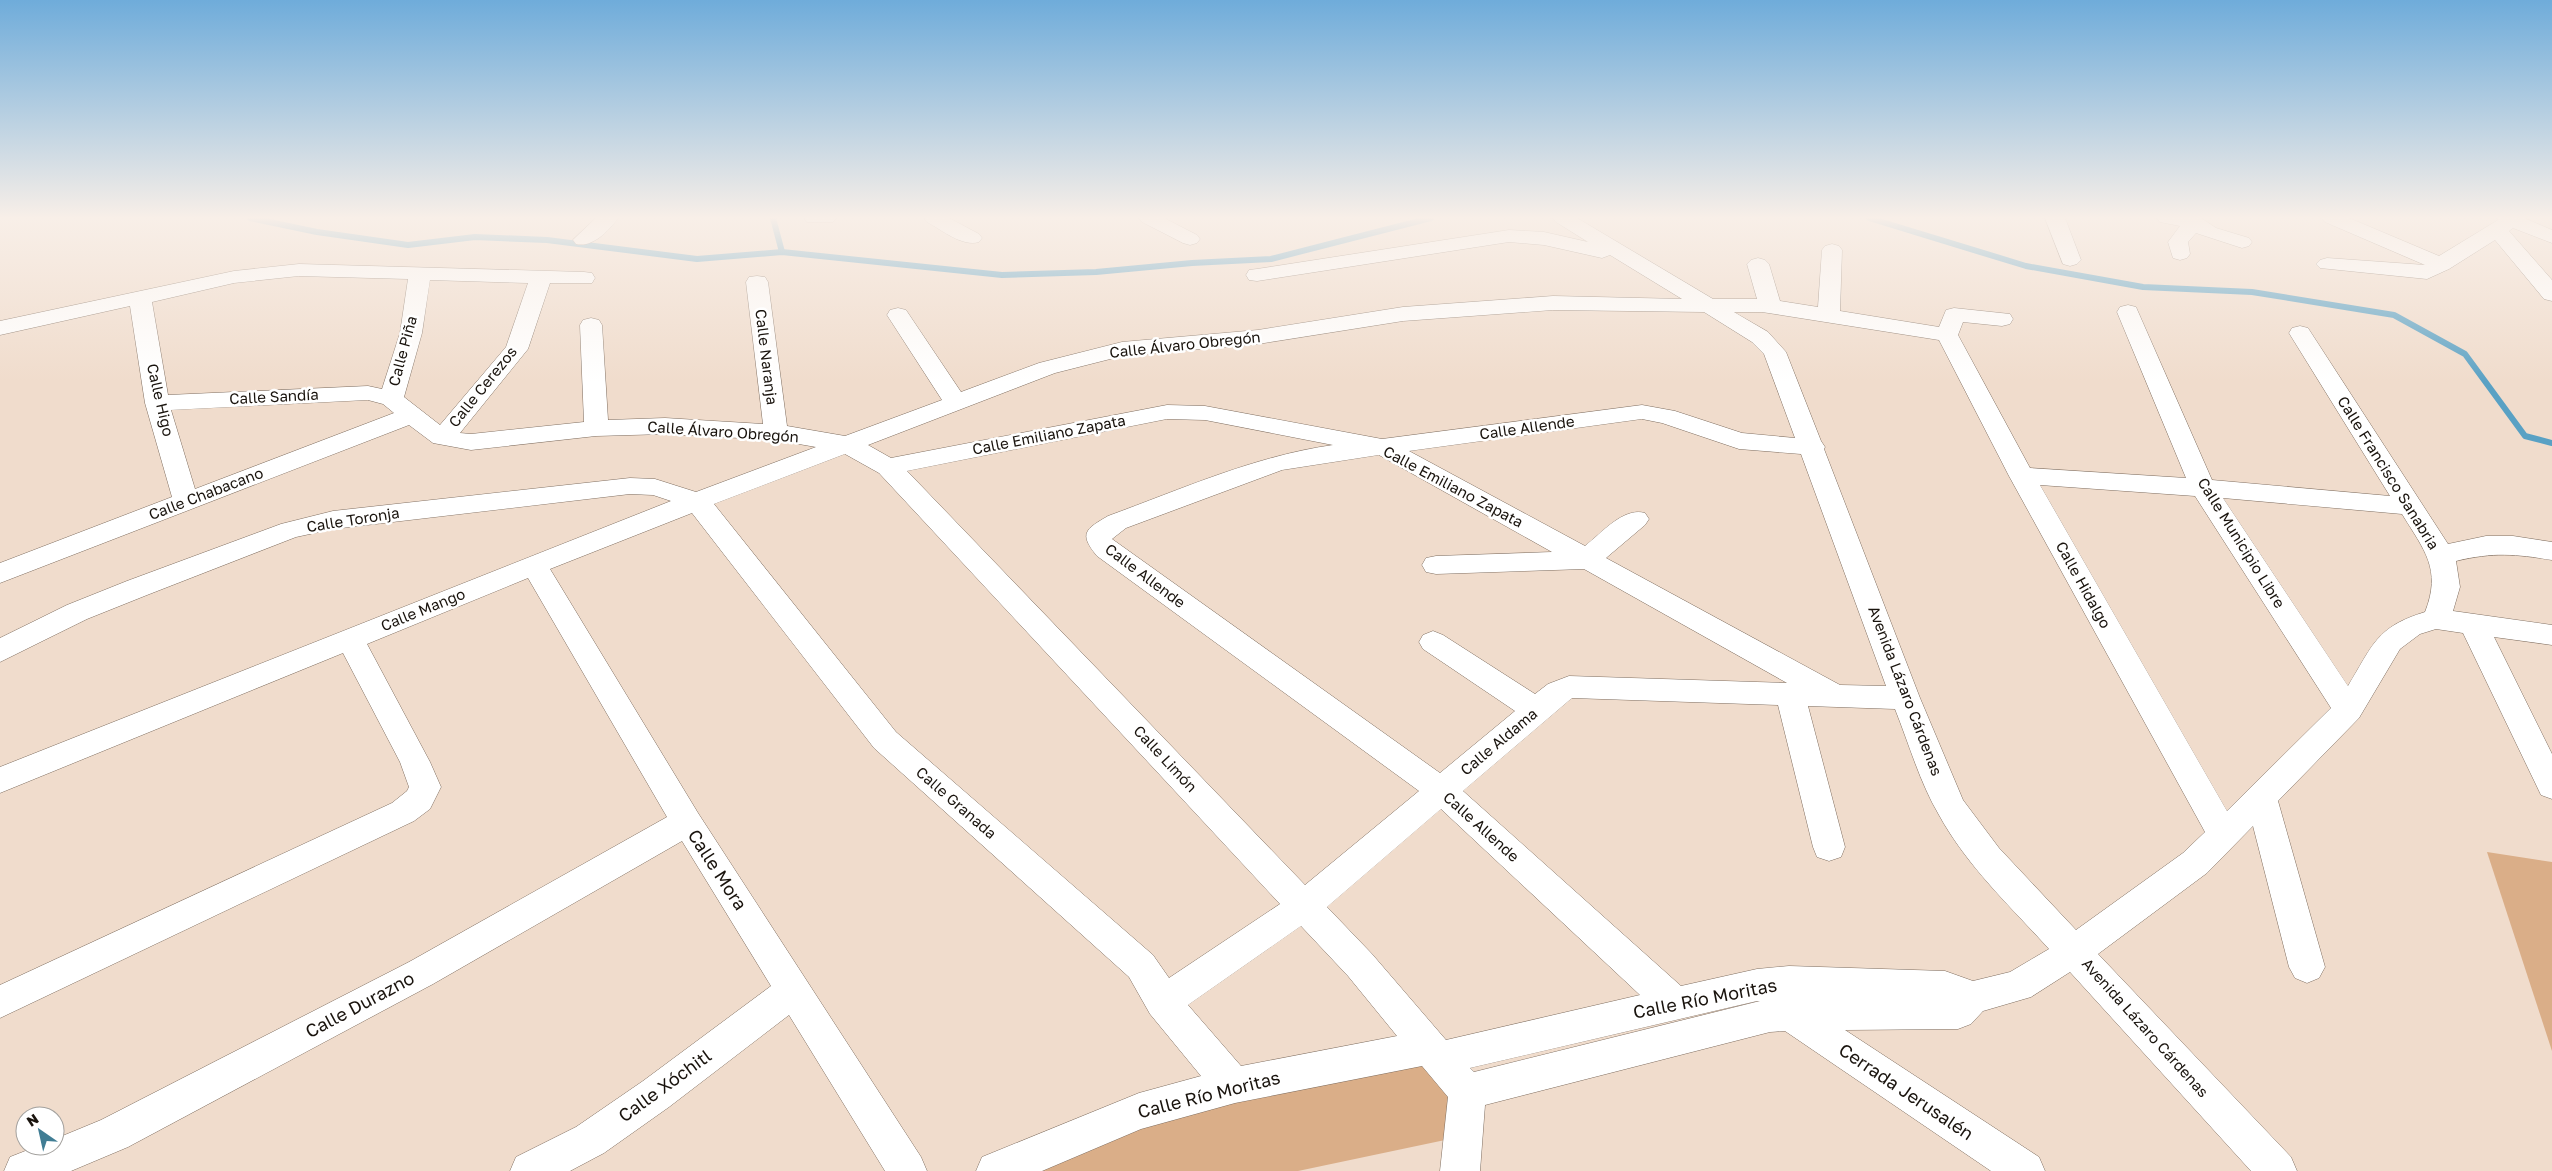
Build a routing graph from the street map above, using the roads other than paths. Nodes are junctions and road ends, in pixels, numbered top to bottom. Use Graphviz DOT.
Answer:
graph roads {
  1 [pos="274,273"];
  2 [pos="406,273"];
  3 [pos="420,273"];
  4 [pos="1272,273"];
  5 [pos="1652,273"];
  6 [pos="1760,273"];
  7 [pos="1831,273"];
  8 [pos="2538,273"];
  9 [pos="1257,275"];
  10 [pos="541,277"];
  11 [pos="584,278"];
  12 [pos="757,282"];
  13 [pos="2552,294"];
  14 [pos="140,298"];
  15 [pos="1709,306"];
  16 [pos="1770,306"];
  17 [pos="2128,312"];
  18 [pos="898,315"];
  19 [pos="1829,316"];
  20 [pos="2002,319"];
  21 [pos="591,325"];
  22 [pos="0,328"];
  23 [pos="2300,333"];
  24 [pos="1947,335"];
  25 [pos="391,399"];
  26 [pos="157,403"];
  27 [pos="956,403"];
  28 [pos="412,415"];
  29 [pos="596,428"];
  30 [pos="776,432"];
  31 [pos="442,438"];
  32 [pos="847,444"];
  33 [pos="1813,447"];
  34 [pos="1383,448"];
  35 [pos="888,467"];
  36 [pos="2022,476"];
  37 [pos="2203,488"];
  38 [pos="186,501"];
  39 [pos="697,501"];
  40 [pos="2410,506"];
  41 [pos="1636,519"];
  42 [pos="2552,552"];
  43 [pos="2441,555"];
  44 [pos="1586,560"];
  45 [pos="534,565"];
  46 [pos="1436,565"];
  47 [pos="0,573"];
  48 [pos="2436,619"];
  49 [pos="2473,624"];
  50 [pos="2552,635"];
  51 [pos="350,639"];
  52 [pos="1433,642"];
  53 [pos="0,651"];
  54 [pos="1790,693"];
  55 [pos="1834,695"];
  56 [pos="1905,698"];
  57 [pos="1536,710"];
  58 [pos="2348,710"];
  59 [pos="0,780"];
  60 [pos="2552,786"];
  61 [pos="1441,790"];
  62 [pos="2261,798"];
  63 [pos="687,822"];
  64 [pos="2223,834"];
  65 [pos="1829,847"];
  66 [pos="1304,906"];
  67 [pos="2075,951"];
  68 [pos="2307,967"];
  69 [pos="794,990"];
  70 [pos="1782,998"];
  71 [pos="0,1002"];
  72 [pos="1163,1002"];
  73 [pos="1674,1003"];
  74 [pos="1435,1053"];
  75 [pos="1235,1085"];
  76 [pos="1467,1092"];
  77 [pos="2271,1169"];
  78 [pos="24,1171"];
  79 [pos="530,1171"];
  80 [pos="907,1171"];
  81 [pos="996,1171"];
  82 [pos="1460,1171"];
  83 [pos="2025,1171"];
  1 -- 14 [label="street"];
  2 -- 3 [label="street"];
  3 -- 10 [label="street"];
  3 -- 25 [label="street, Calle Piña"];
  4 -- 9 [label="street"];
  5 -- 15 [label="street, Avenida Lázaro Cárdenas"];
  6 -- 16 [label="street"];
  7 -- 19 [label="street"];
  8 -- 13 [label="street"];
  10 -- 11 [label="street"];
  10 -- 31 [label="street, Calle Cerezos"];
  12 -- 30 [label="street, Calle Naranja"];
  14 -- 22 [label="street"];
  14 -- 26 [label="street, Calle Higo"];
  15 -- 16 [label="street, Calle Álvaro Obregón"];
  15 -- 27 [label="street, Calle Álvaro Obregón"];
  15 -- 33 [label="street, Avenida Lázaro Cárdenas"];
  16 -- 19 [label="street, Calle Álvaro Obregón"];
  17 -- 37 [label="street, Calle Municipio Libre"];
  18 -- 27 [label="street"];
  19 -- 24 [label="street, Calle Álvaro Obregón"];
  20 -- 24 [label="street"];
  21 -- 29 [label="street"];
  23 -- 40 [label="street, Calle Francisco Sanabria"];
  24 -- 36 [label="street, Calle Hidalgo"];
  25 -- 26 [label="street, Calle Sandía"];
  25 -- 28 [label="street, Calle Álvaro Obregón"];
  26 -- 38 [label="street, Calle Higo"];
  27 -- 32 [label="street, Calle Álvaro Obregón"];
  28 -- 31 [label="street, Calle Álvaro Obregón"];
  28 -- 38 [label="street, Calle Chabacano"];
  29 -- 30 [label="street, Calle Álvaro Obregón"];
  29 -- 31 [label="street, Calle Álvaro Obregón"];
  30 -- 32 [label="street, Calle Álvaro Obregón"];
  32 -- 35 [label="street, Calle Limón"];
  32 -- 39 [label="street, Calle Mango"];
  33 -- 34 [label="street, Calle Allende"];
  33 -- 56 [label="street, Avenida Lázaro Cárdenas"];
  34 -- 35 [label="street, Calle Emiliano Zapata"];
  34 -- 44 [label="street, Calle Emiliano Zapata"];
  34 -- 61 [label="street, Calle Allende"];
  35 -- 66 [label="street, Calle Limón"];
  36 -- 37 [label="street"];
  36 -- 64 [label="street, Calle Hidalgo"];
  37 -- 40 [label="street"];
  37 -- 58 [label="street, Calle Municipio Libre"];
  38 -- 47 [label="street, Calle Chabacano"];
  39 -- 45 [label="street, Calle Mango"];
  39 -- 53 [label="street, Calle Toronja"];
  39 -- 72 [label="street, Calle Granada"];
  40 -- 43 [label="street, Calle Francisco Sanabria"];
  41 -- 44 [label="street"];
  42 -- 43 [label="street"];
  43 -- 48 [label="street, Calle Francisco Sanabria"];
  44 -- 46 [label="street"];
  44 -- 55 [label="street, Calle Emiliano Zapata"];
  45 -- 51 [label="street, Calle Mango"];
  45 -- 63 [label="street, Calle Mora"];
  48 -- 49 [label="street"];
  48 -- 58 [label="street, Calle Río Moritas"];
  49 -- 50 [label="street"];
  49 -- 60 [label="street"];
  51 -- 59 [label="street, Calle Mango"];
  51 -- 71 [label="street"];
  52 -- 57 [label="street"];
  54 -- 55 [label="street, Calle Aldama"];
  54 -- 57 [label="street, Calle Aldama"];
  54 -- 65 [label="street"];
  55 -- 56 [label="street, Calle Aldama"];
  56 -- 67 [label="street, Avenida Lázaro Cárdenas"];
  57 -- 61 [label="street, Calle Aldama"];
  58 -- 62 [label="street, Calle Río Moritas"];
  61 -- 66 [label="street, Calle Aldama"];
  61 -- 73 [label="street, Calle Allende"];
  62 -- 64 [label="street, Calle Río Moritas"];
  62 -- 68 [label="street"];
  63 -- 69 [label="street, Calle Mora"];
  63 -- 78 [label="street, Calle Durazno"];
  64 -- 67 [label="street, Calle Río Moritas"];
  66 -- 72 [label="street, Calle Aldama"];
  66 -- 74 [label="street, Calle Limón"];
  67 -- 70 [label="street, Calle Río Moritas"];
  67 -- 77 [label="street, Avenida Lázaro Cárdenas"];
  69 -- 79 [label="street, Calle Xóchitl"];
  69 -- 80 [label="street, Calle Mora"];
  70 -- 73 [label="street, Calle Río Moritas"];
  70 -- 76 [label="street, Calle Río Moritas"];
  70 -- 83 [label="street, Cerrada Jerusalén"];
  72 -- 75 [label="street, Calle Granada"];
  73 -- 74 [label="street, Calle Río Moritas"];
  74 -- 75 [label="street, Calle Río Moritas"];
  74 -- 76 [label="street, Calle Limón"];
  75 -- 81 [label="street, Calle Río Moritas"];
  76 -- 82 [label="street"];
}
